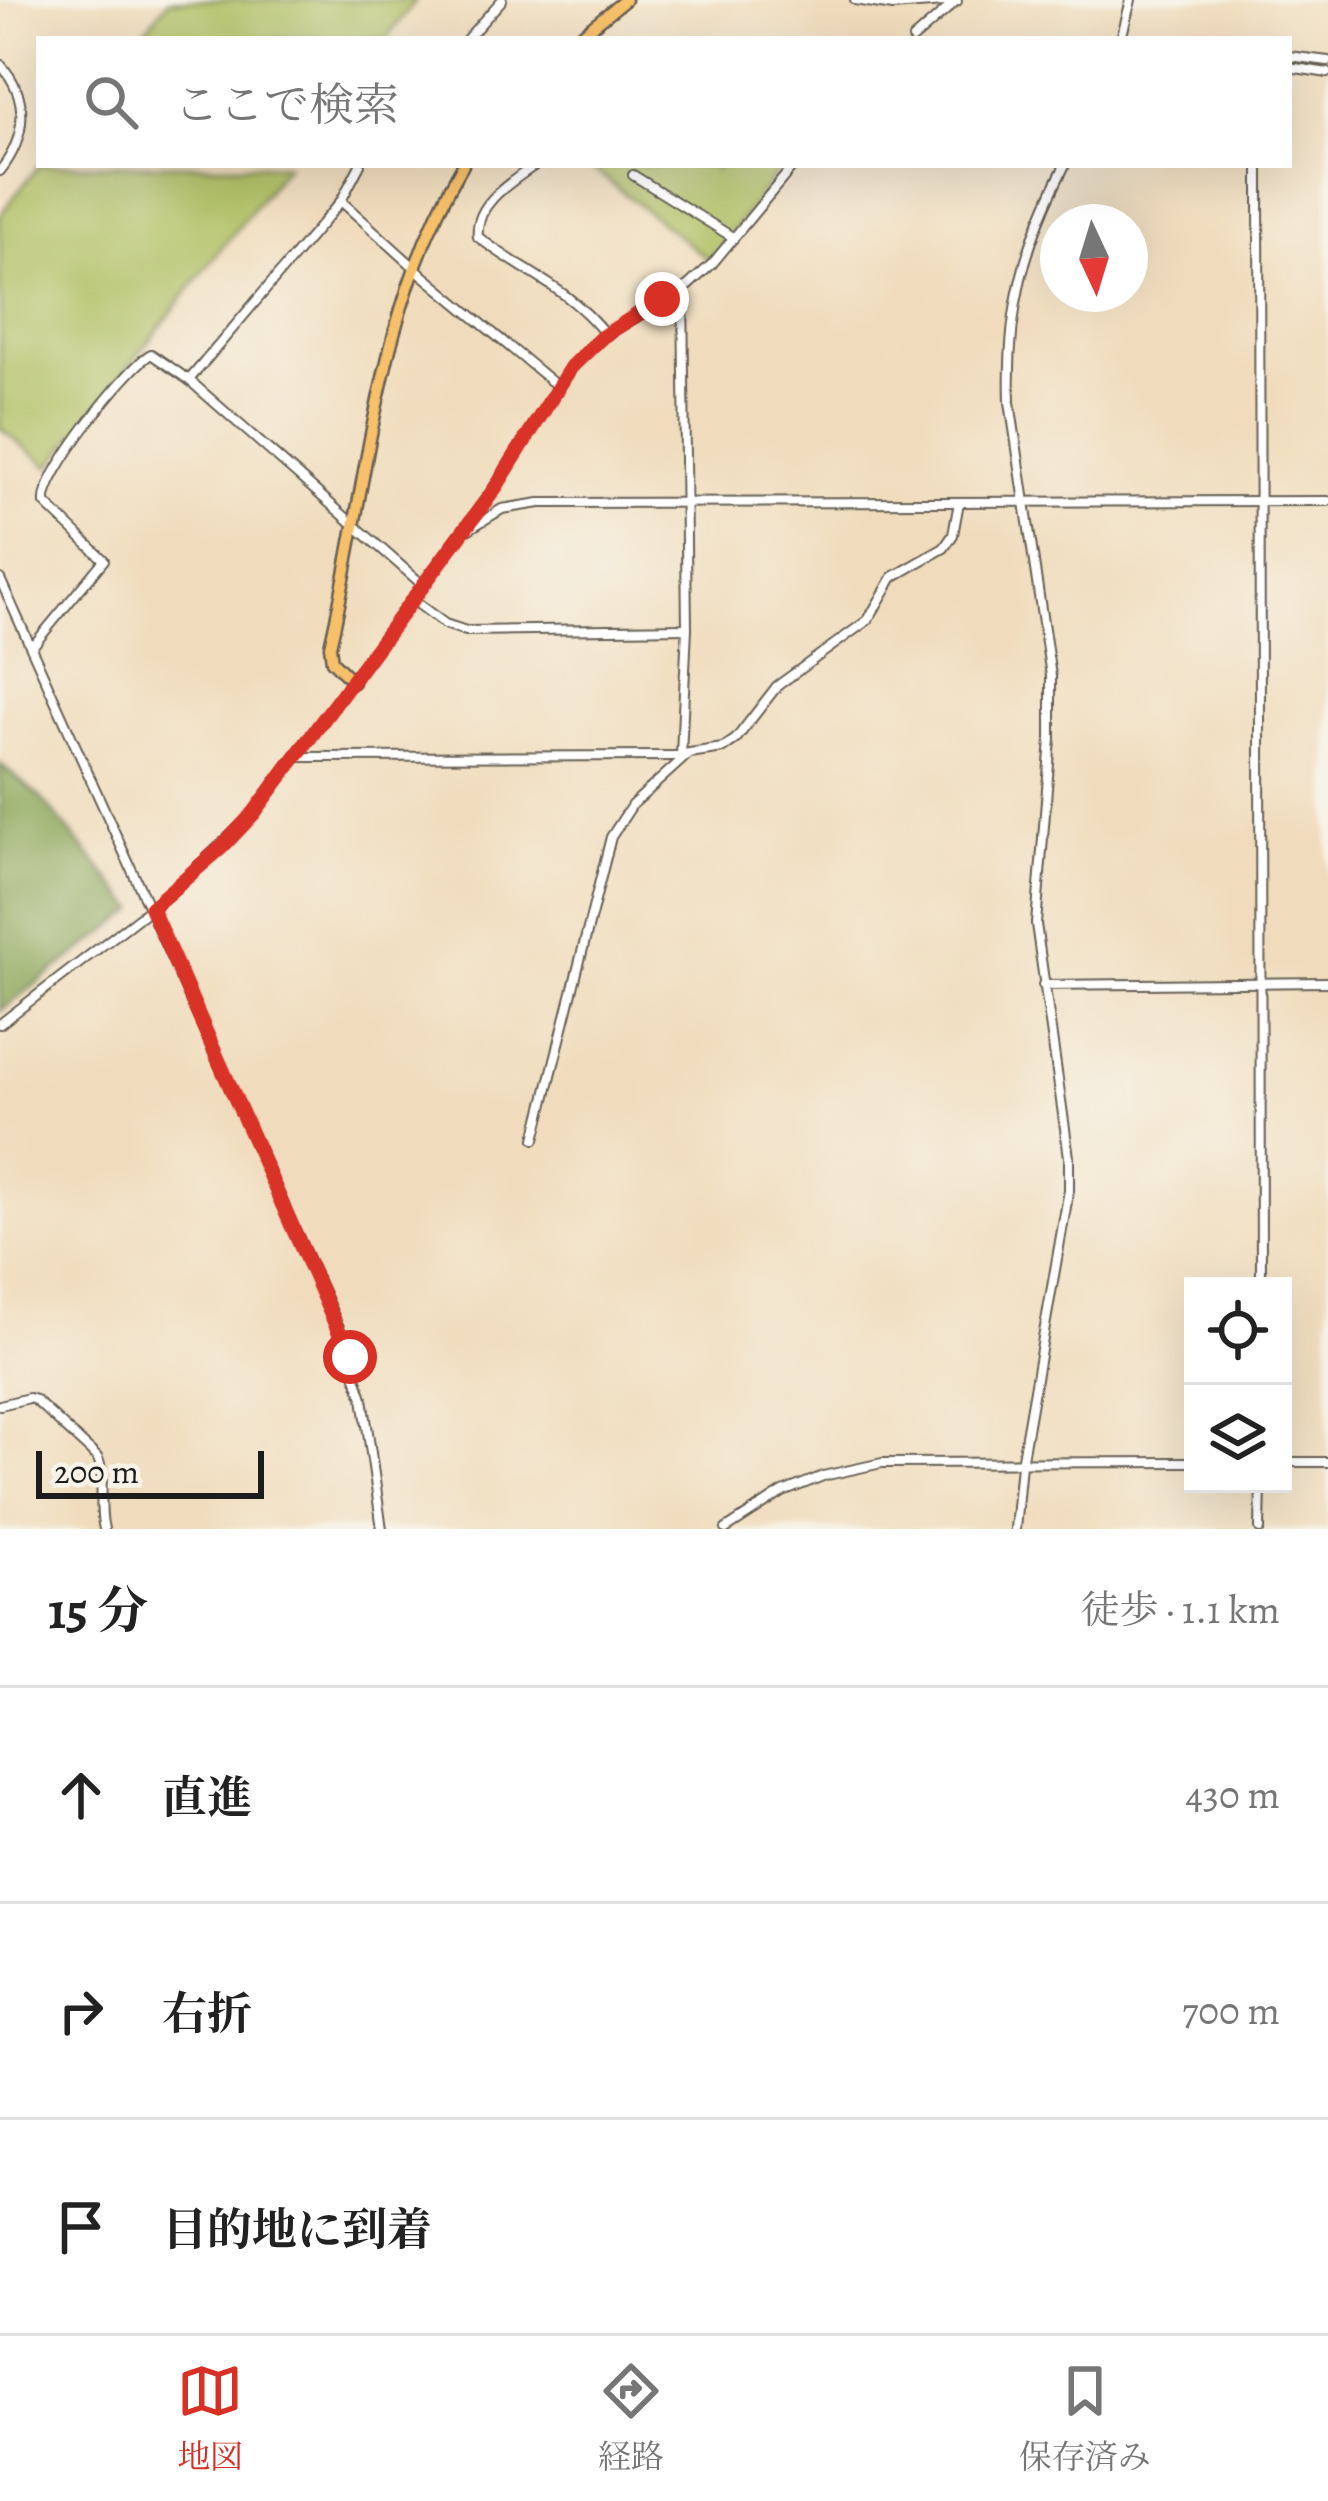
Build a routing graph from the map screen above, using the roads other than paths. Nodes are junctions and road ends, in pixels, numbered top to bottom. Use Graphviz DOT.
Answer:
graph roads {
  1 [pos="502,0"];
  2 [pos="625,0"];
  3 [pos="855,0"];
  4 [pos="1131,0"];
  5 [pos="958,1"];
  6 [pos="470,36"];
  7 [pos="580,36"];
  8 [pos="917,36"];
  9 [pos="1121,36"];
  10 [pos="1292,56"];
  11 [pos="1328,61"];
  12 [pos="0,64"];
  13 [pos="1292,67"];
  14 [pos="1328,73"];
  15 [pos="358,168"];
  16 [pos="461,168"];
  17 [pos="531,168"];
  18 [pos="792,168"];
  19 [pos="1064,168"];
  20 [pos="1259,168"];
  21 [pos="0,171"];
  22 [pos="633,175"];
  23 [pos="341,201"];
  24 [pos="734,238"];
  25 [pos="413,266"];
  26 [pos="682,290"];
  27 [pos="606,335"];
  28 [pos="189,380"];
  29 [pos="557,386"];
  30 [pos="1258,501"];
  31 [pos="1328,501"];
  32 [pos="686,502"];
  33 [pos="959,502"];
  34 [pos="1024,503"];
  35 [pos="357,525"];
  36 [pos="463,533"];
  37 [pos="0,579"];
  38 [pos="424,586"];
  39 [pos="414,601"];
  40 [pos="687,628"];
  41 [pos="32,646"];
  42 [pos="353,682"];
  43 [pos="684,755"];
  44 [pos="296,757"];
  45 [pos="151,908"];
  46 [pos="1328,982"];
  47 [pos="1260,983"];
  48 [pos="1043,985"];
  49 [pos="0,1024"];
  50 [pos="535,1139"];
  51 [pos="1261,1277"];
  52 [pos="0,1406"];
  53 [pos="1184,1462"];
  54 [pos="1292,1462"];
  55 [pos="1328,1462"];
  56 [pos="1022,1464"];
  57 [pos="1261,1493"];
  58 [pos="104,1529"];
  59 [pos="382,1529"];
  60 [pos="725,1529"];
  61 [pos="1016,1529"];
  62 [pos="1260,1529"];
  1 -- 6 [label="street"];
  2 -- 7 [label="main road"];
  3 -- 5 [label="street"];
  4 -- 9 [label="street"];
  5 -- 8 [label="street"];
  10 -- 11 [label="street"];
  12 -- 21 [label="street"];
  13 -- 14 [label="street"];
  15 -- 23 [label="street"];
  16 -- 25 [label="main road"];
  17 -- 27 [label="street"];
  18 -- 24 [label="street"];
  19 -- 34 [label="street"];
  20 -- 30 [label="street"];
  22 -- 24 [label="street"];
  23 -- 25 [label="street"];
  23 -- 28 [label="street"];
  24 -- 26 [label="street"];
  25 -- 29 [label="street"];
  25 -- 35 [label="main road"];
  26 -- 27 [label="street"];
  26 -- 32 [label="street"];
  27 -- 29 [label="street"];
  28 -- 35 [label="street"];
  28 -- 41 [label="street"];
  29 -- 36 [label="street"];
  30 -- 31 [label="street"];
  30 -- 34 [label="street"];
  30 -- 47 [label="street"];
  32 -- 33 [label="street"];
  32 -- 36 [label="street"];
  32 -- 40 [label="street"];
  33 -- 34 [label="street"];
  33 -- 43 [label="street"];
  34 -- 48 [label="street"];
  35 -- 38 [label="street"];
  35 -- 42 [label="main road"];
  36 -- 38 [label="street"];
  37 -- 41 [label="street"];
  38 -- 39 [label="street"];
  39 -- 40 [label="street"];
  39 -- 42 [label="street"];
  40 -- 43 [label="street"];
  41 -- 45 [label="street"];
  42 -- 44 [label="street"];
  43 -- 44 [label="street"];
  43 -- 50 [label="street"];
  44 -- 45 [label="street"];
  45 -- 49 [label="street"];
  45 -- 59 [label="street"];
  46 -- 47 [label="street"];
  47 -- 48 [label="street"];
  47 -- 51 [label="street"];
  48 -- 56 [label="street"];
  52 -- 58 [label="street"];
  53 -- 56 [label="street"];
  54 -- 55 [label="street"];
  56 -- 60 [label="street"];
  56 -- 61 [label="street"];
  57 -- 62 [label="street"];
}
